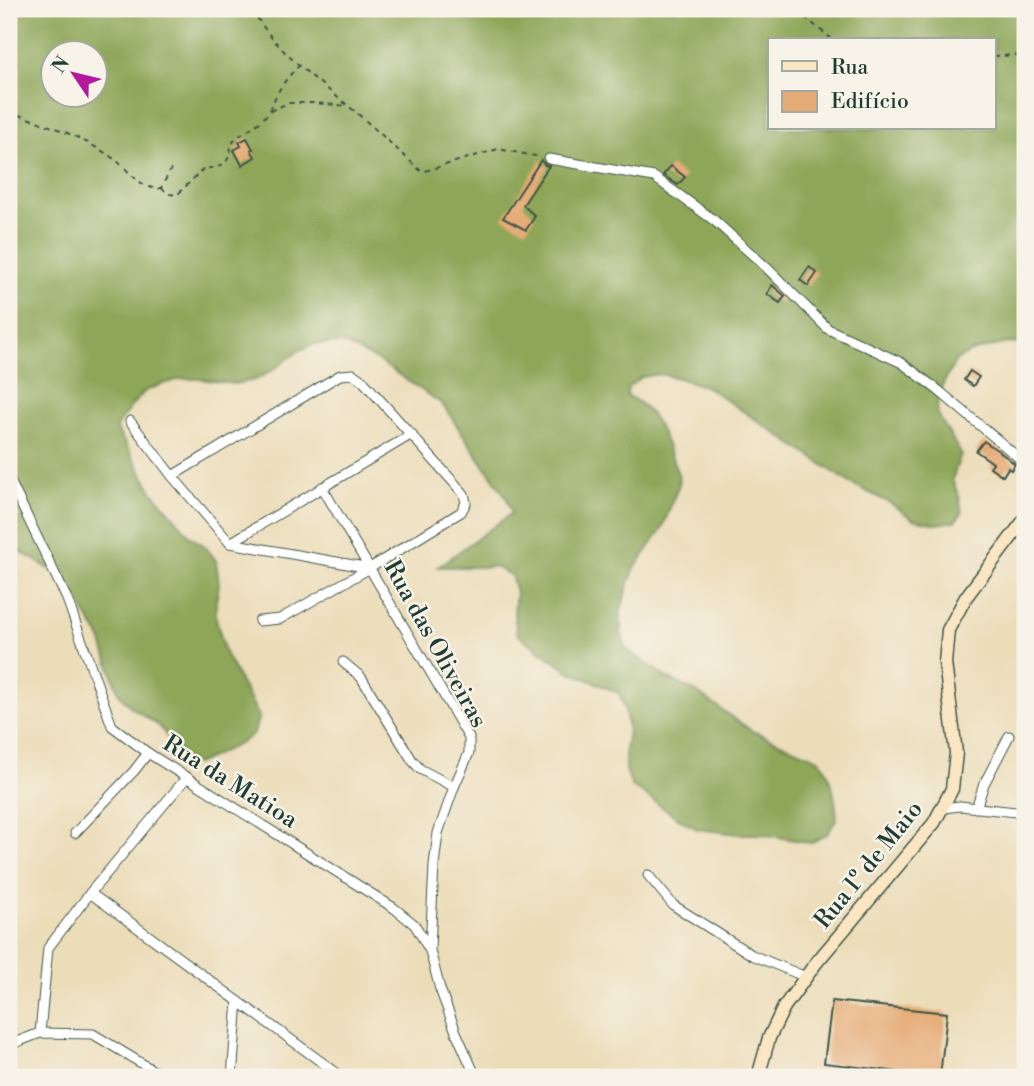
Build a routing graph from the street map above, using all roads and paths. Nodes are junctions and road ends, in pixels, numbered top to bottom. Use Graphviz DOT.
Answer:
graph roads {
  1 [pos="251,9"];
  2 [pos="799,9"];
  3 [pos="830,38"];
  4 [pos="1025,55"];
  5 [pos="996,56"];
  6 [pos="300,65"];
  7 [pos="349,106"];
  8 [pos="270,111"];
  9 [pos="9,112"];
  10 [pos="549,159"];
  11 [pos="171,169"];
  12 [pos="161,188"];
  13 [pos="130,421"];
  14 [pos="412,434"];
  15 [pos="1025,464"];
  16 [pos="172,476"];
  17 [pos="9,479"];
  18 [pos="322,487"];
  19 [pos="1025,519"];
  20 [pos="230,543"];
  21 [pos="370,568"];
  22 [pos="259,621"];
  23 [pos="344,662"];
  24 [pos="1009,736"];
  25 [pos="148,753"];
  26 [pos="187,777"];
  27 [pos="454,787"];
  28 [pos="943,808"];
  29 [pos="976,808"];
  30 [pos="1025,813"];
  31 [pos="75,832"];
  32 [pos="648,875"];
  33 [pos="90,893"];
  34 [pos="430,951"];
  35 [pos="806,977"];
  36 [pos="238,1001"];
  37 [pos="40,1033"];
  38 [pos="9,1045"];
  39 [pos="164,1077"];
  40 [pos="232,1077"];
  41 [pos="342,1077"];
  42 [pos="477,1077"];
  43 [pos="758,1077"];
  1 -- 6 [label="path"];
  2 -- 3 [label="path"];
  4 -- 5 [label="path"];
  6 -- 7 [label="path"];
  6 -- 8 [label="path"];
  7 -- 8 [label="path"];
  7 -- 10 [label="path"];
  8 -- 12 [label="path"];
  9 -- 12 [label="path"];
  10 -- 15 [label="street"];
  11 -- 12 [label="path"];
  13 -- 16 [label="street"];
  14 -- 16 [label="street"];
  14 -- 18 [label="street"];
  14 -- 21 [label="street"];
  16 -- 20 [label="street"];
  17 -- 25 [label="street, Rua da Matioa"];
  18 -- 20 [label="street"];
  18 -- 21 [label="street, Rua das Oliveiras"];
  19 -- 28 [label="street, Rua 1º de Maio"];
  20 -- 21 [label="street"];
  21 -- 22 [label="street"];
  21 -- 27 [label="street, Rua das Oliveiras"];
  23 -- 27 [label="street"];
  24 -- 29 [label="street"];
  25 -- 26 [label="street, Rua da Matioa"];
  25 -- 31 [label="street"];
  26 -- 33 [label="street"];
  26 -- 34 [label="street, Rua da Matioa"];
  27 -- 34 [label="street, Rua das Oliveiras"];
  28 -- 29 [label="street"];
  28 -- 35 [label="street, Rua 1º de Maio"];
  29 -- 30 [label="street"];
  32 -- 35 [label="street"];
  33 -- 36 [label="street"];
  33 -- 37 [label="street"];
  34 -- 42 [label="street, Rua da Matioa"];
  35 -- 43 [label="street, Rua 1º de Maio"];
  36 -- 40 [label="street"];
  36 -- 41 [label="street"];
  37 -- 38 [label="street"];
  37 -- 39 [label="street"];
}
